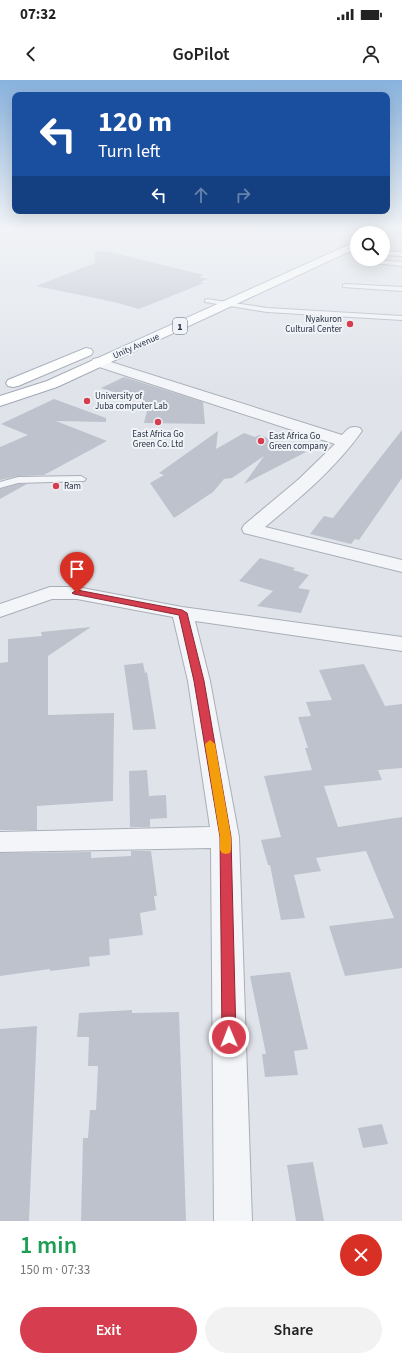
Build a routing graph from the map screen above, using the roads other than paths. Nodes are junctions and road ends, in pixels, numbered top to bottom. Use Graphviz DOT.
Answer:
graph roads {
  1 [pos="251,281"];
  2 [pos="280,281"];
  3 [pos="345,286"];
  4 [pos="402,290"];
  5 [pos="207,301"];
  6 [pos="227,304"];
  7 [pos="171,316"];
  8 [pos="402,318"];
  9 [pos="100,346"];
  10 [pos="98,362"];
  11 [pos="0,389"];
  12 [pos="0,402"];
  13 [pos="81,479"];
  14 [pos="0,485"];
  15 [pos="402,566"];
  16 [pos="0,611"];
  17 [pos="182,613"];
  18 [pos="402,644"];
  19 [pos="225,837"];
  20 [pos="0,842"];
  21 [pos="232,1221"];
  1 -- 5 [label="main road, 1"];
  2 -- 6 [label="main road, Unity Avenue / 1"];
  3 -- 4 [label="lane"];
  5 -- 6 [label="lane"];
  5 -- 7 [label="main road, 1"];
  6 -- 8 [label="lane"];
  6 -- 10 [label="main road, Unity Avenue / 1"];
  9 -- 11 [label="main road, Unity Avenue"];
  10 -- 12 [label="main road, Unity Avenue / 1"];
  10 -- 15 [label="street"];
  13 -- 14 [label="lane"];
  16 -- 17 [label="street"];
  17 -- 18 [label="street"];
  17 -- 19 [label="street"];
  19 -- 20 [label="street"];
  19 -- 21 [label="street"];
}
